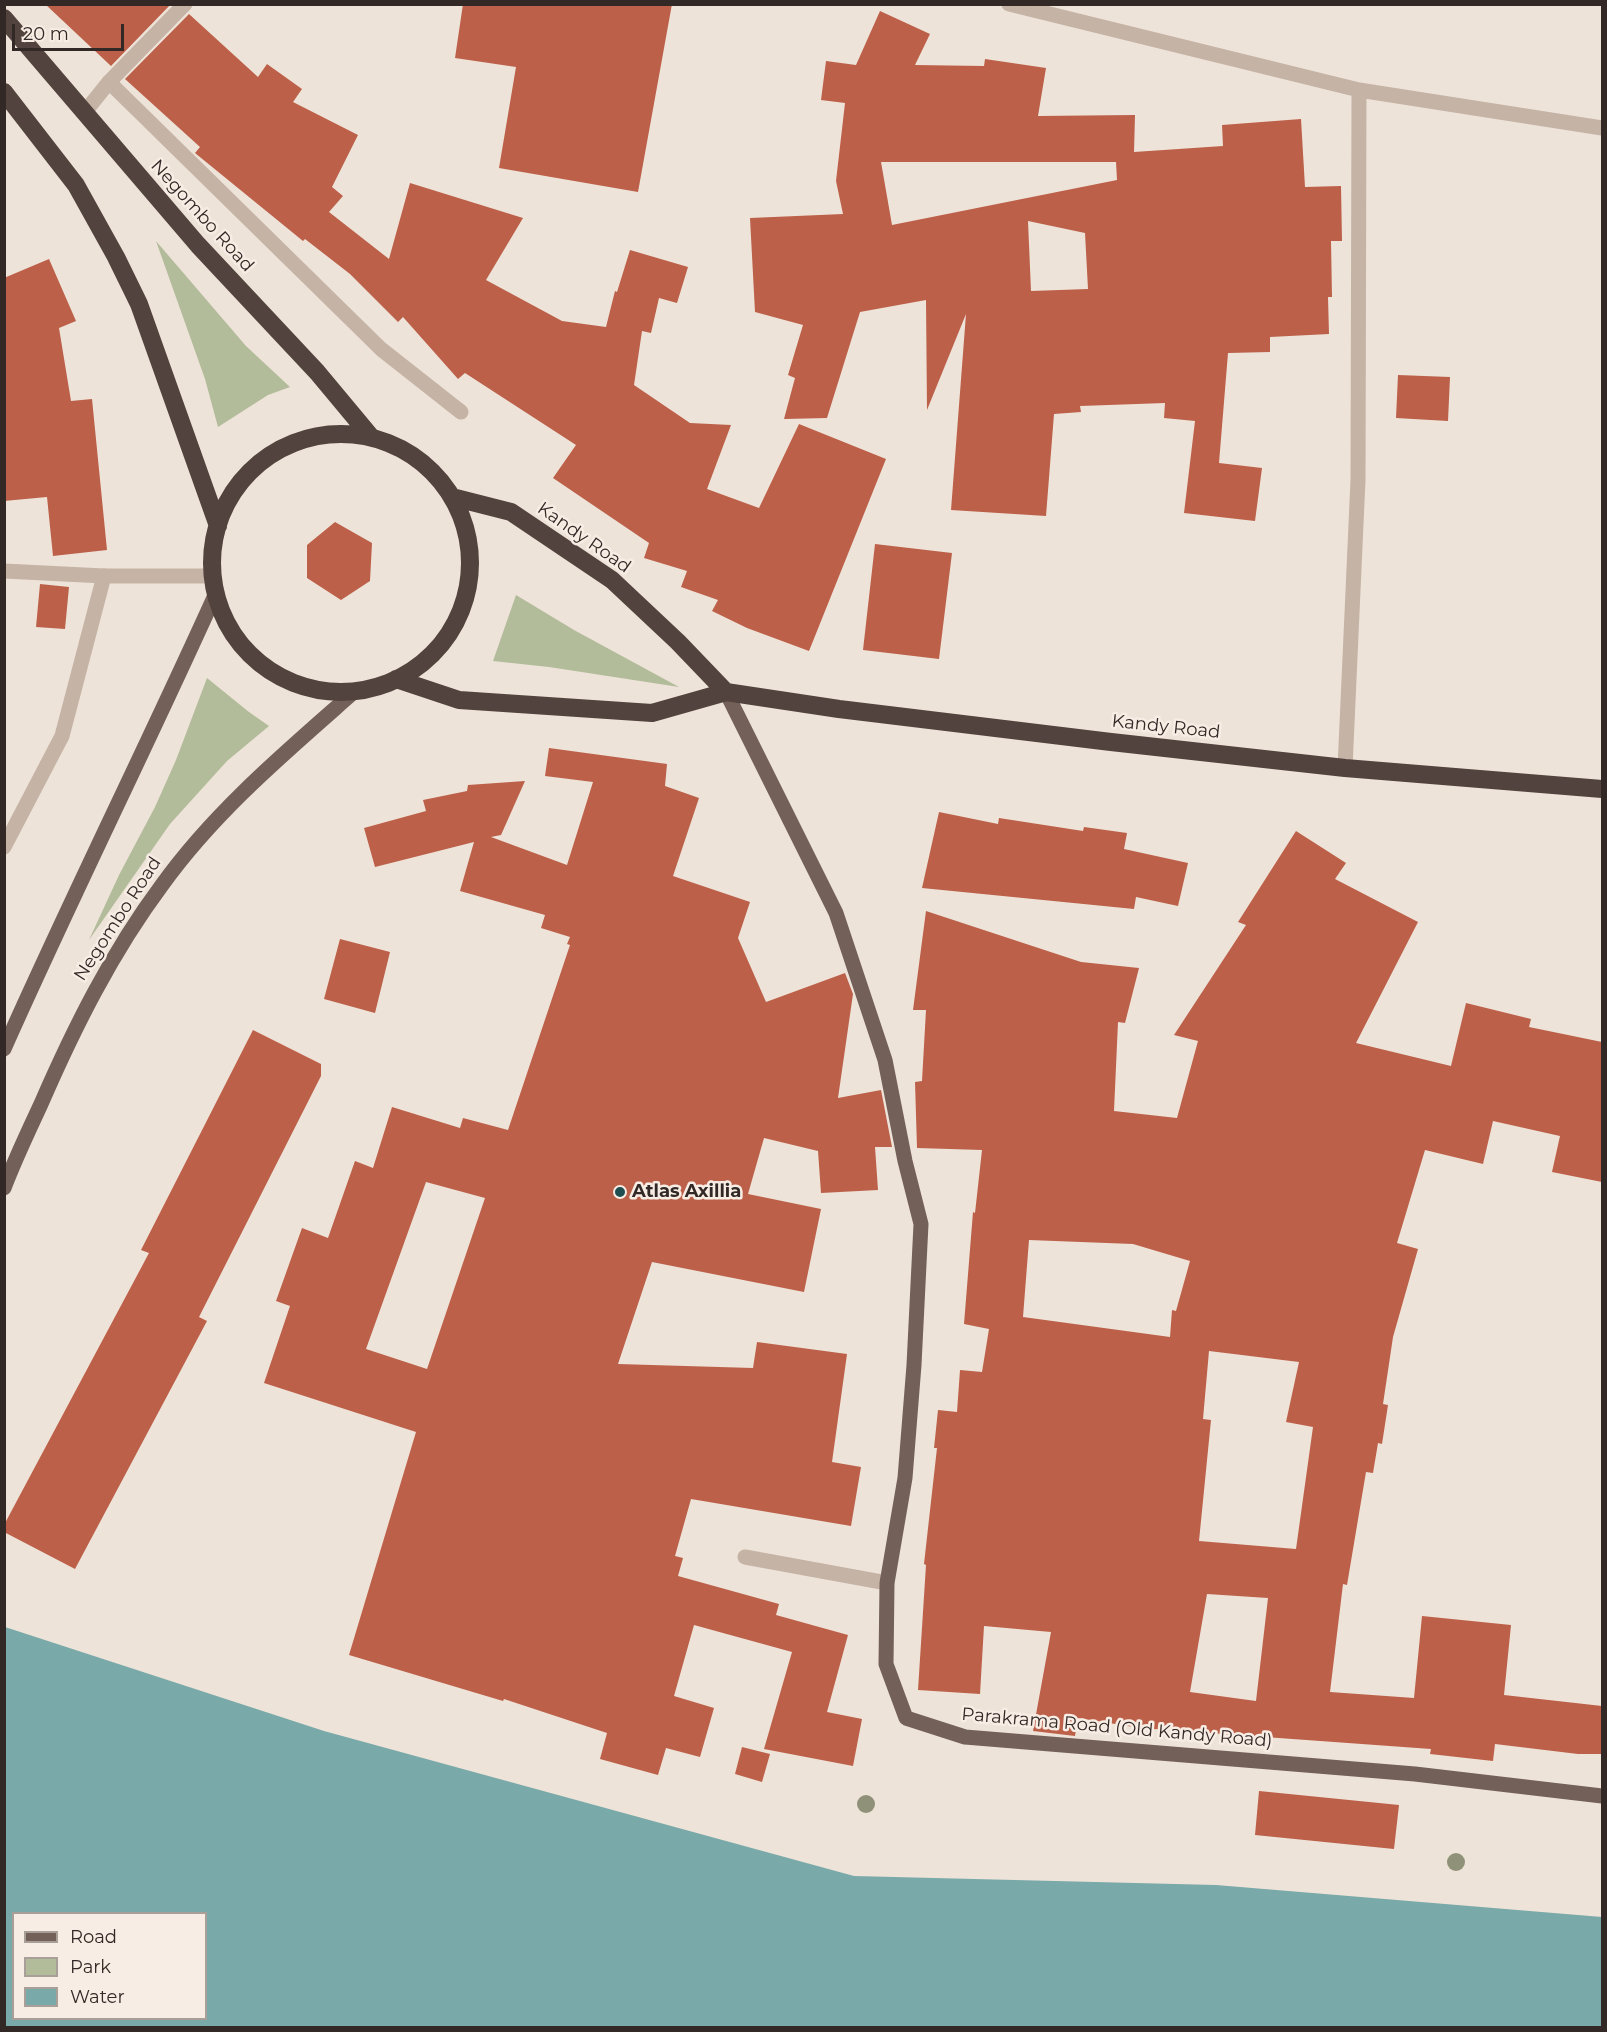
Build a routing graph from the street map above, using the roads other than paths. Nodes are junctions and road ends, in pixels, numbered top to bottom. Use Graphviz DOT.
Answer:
graph roads {
  1 [pos="185,4"];
  2 [pos="1009,4"];
  3 [pos="4,18"];
  4 [pos="109,82"];
  5 [pos="1359,90"];
  6 [pos="4,92"];
  7 [pos="84,113"];
  8 [pos="1602,128"];
  9 [pos="461,412"];
  10 [pos="372,438"];
  11 [pos="452,498"];
  12 [pos="218,526"];
  13 [pos="4,571"];
  14 [pos="104,576"];
  15 [pos="215,584"];
  16 [pos="396,679"];
  17 [pos="355,692"];
  18 [pos="726,692"];
  19 [pos="1344,768"];
  20 [pos="1602,789"];
  21 [pos="4,847"];
  22 [pos="4,1049"];
  23 [pos="4,1188"];
  24 [pos="745,1557"];
  25 [pos="887,1583"];
  26 [pos="1602,1796"];
  1 -- 4 [label="street"];
  2 -- 5 [label="street"];
  3 -- 7 [label="highway, Negombo Road"];
  4 -- 7 [label="street"];
  4 -- 9 [label="street"];
  5 -- 8 [label="street"];
  5 -- 19 [label="street"];
  6 -- 12 [label="highway"];
  7 -- 10 [label="highway, Negombo Road"];
  10 -- 11 [label="highway"];
  10 -- 12 [label="highway"];
  11 -- 16 [label="highway"];
  11 -- 18 [label="highway, Kandy Road"];
  12 -- 15 [label="highway"];
  13 -- 14 [label="street"];
  14 -- 15 [label="street"];
  14 -- 21 [label="street"];
  15 -- 17 [label="highway"];
  15 -- 22 [label="main road"];
  16 -- 17 [label="highway"];
  16 -- 18 [label="highway, Kandy Road"];
  17 -- 23 [label="main road, Negombo Road"];
  18 -- 19 [label="highway, Kandy Road"];
  18 -- 25 [label="main road, Parakrama Road (Old Kandy Road)"];
  19 -- 20 [label="highway, Kandy Road"];
  24 -- 25 [label="street"];
  25 -- 26 [label="main road, Parakrama Road (Old Kandy Road)"];
}
